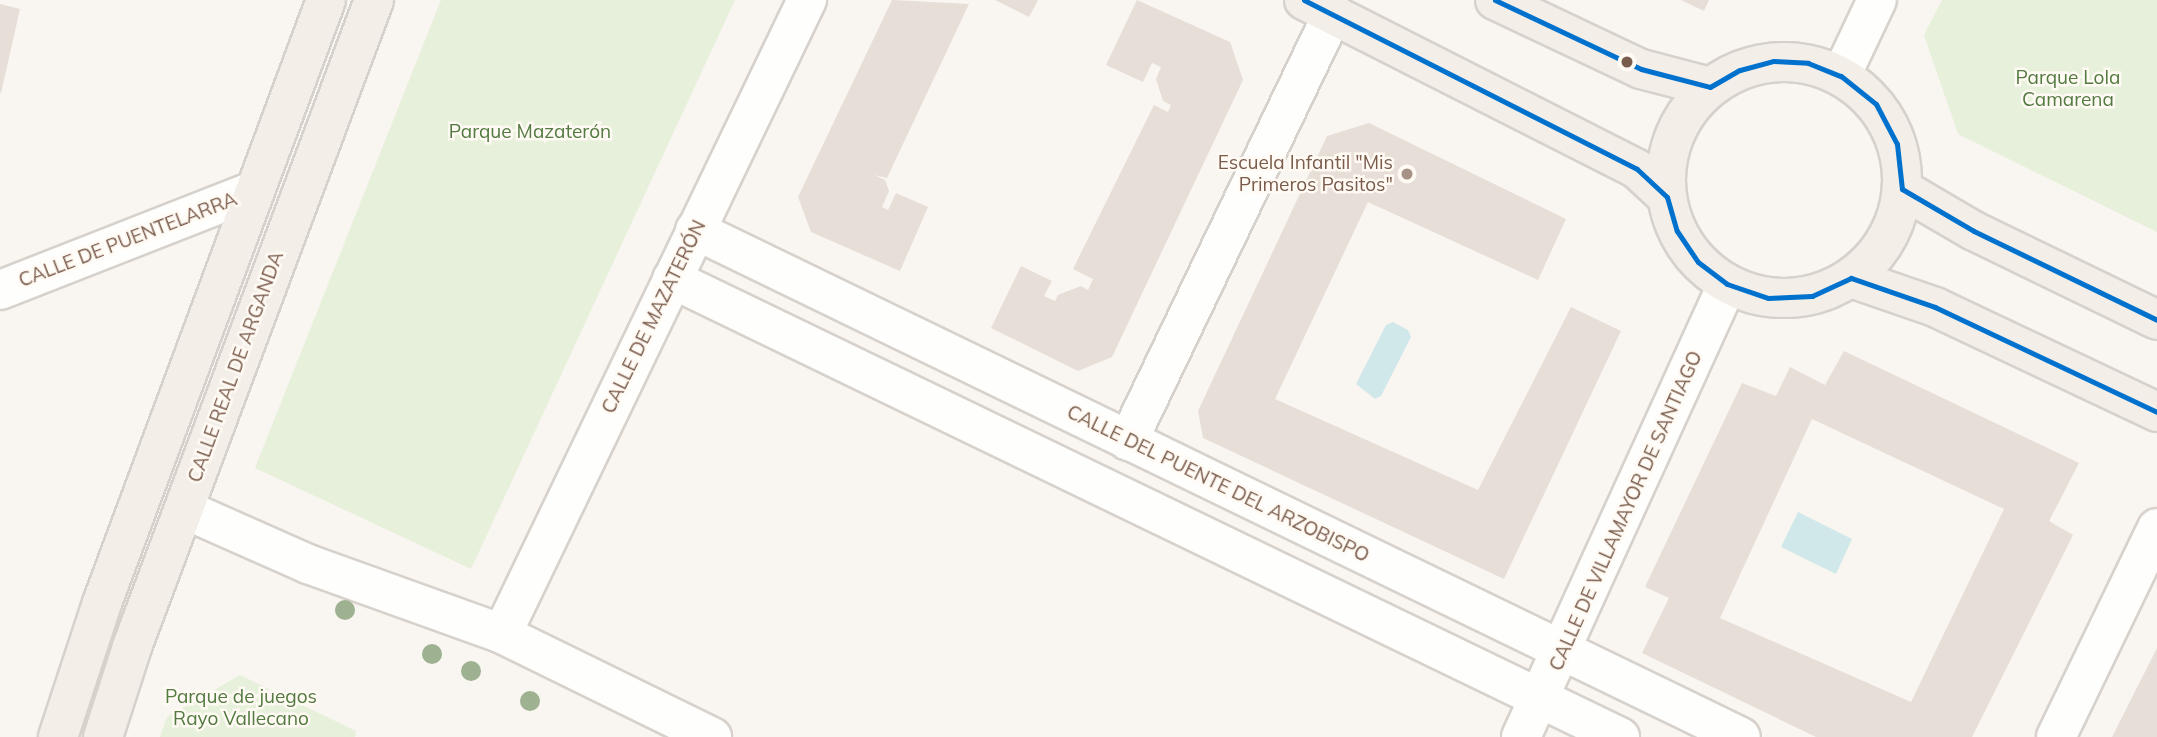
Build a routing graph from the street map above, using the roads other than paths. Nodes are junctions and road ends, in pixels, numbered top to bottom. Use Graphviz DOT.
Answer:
graph roads {
  1 [pos="326,0"];
  2 [pos="374,0"];
  3 [pos="807,0"];
  4 [pos="1495,0"];
  5 [pos="1877,0"];
  6 [pos="1319,6"];
  7 [pos="1841,76"];
  8 [pos="1710,87"];
  9 [pos="1902,189"];
  10 [pos="255,190"];
  11 [pos="1667,197"];
  12 [pos="695,230"];
  13 [pos="1851,278"];
  14 [pos="672,279"];
  15 [pos="1727,284"];
  16 [pos="0,290"];
  17 [pos="2157,320"];
  18 [pos="2157,412"];
  19 [pos="1128,441"];
  20 [pos="184,509"];
  21 [pos="2157,528"];
  22 [pos="502,634"];
  23 [pos="1565,650"];
  24 [pos="1541,698"];
  25 [pos="58,737"];
  26 [pos="103,737"];
  27 [pos="712,737"];
  28 [pos="1521,737"];
  29 [pos="1620,737"];
  30 [pos="1741,737"];
  31 [pos="2056,737"];
  1 -- 10 [label="main road"];
  2 -- 20 [label="main road, CALLE REAL DE ARGANDA"];
  3 -- 12 [label="street, CALLE DE MAZATERÓN"];
  4 -- 8 [label="main road"];
  5 -- 7 [label="street"];
  6 -- 11 [label="main road"];
  6 -- 19 [label="street"];
  7 -- 8 [label="main road"];
  7 -- 9 [label="main road"];
  8 -- 11 [label="main road"];
  9 -- 13 [label="main road"];
  9 -- 17 [label="main road"];
  10 -- 16 [label="street, CALLE DE PUENTELARRA"];
  10 -- 25 [label="main road"];
  11 -- 15 [label="main road"];
  12 -- 14 [label="street, CALLE DE MAZATERÓN"];
  12 -- 19 [label="street, CALLE DEL PUENTE DEL ARZOBISPO"];
  13 -- 15 [label="main road"];
  13 -- 18 [label="main road"];
  14 -- 22 [label="street, CALLE DE MAZATERÓN"];
  14 -- 24 [label="street"];
  15 -- 23 [label="street, CALLE DE VILLAMAYOR DE SANTIAGO"];
  19 -- 23 [label="street, CALLE DEL PUENTE DEL ARZOBISPO"];
  20 -- 22 [label="street"];
  20 -- 26 [label="main road, CALLE REAL DE ARGANDA"];
  21 -- 31 [label="street"];
  22 -- 27 [label="street"];
  23 -- 24 [label="street, CALLE DE VILLAMAYOR DE SANTIAGO"];
  23 -- 30 [label="street, CALLE DEL PUENTE DEL ARZOBISPO"];
  24 -- 28 [label="street, CALLE DE VILLAMAYOR DE SANTIAGO"];
  24 -- 29 [label="street"];
}
